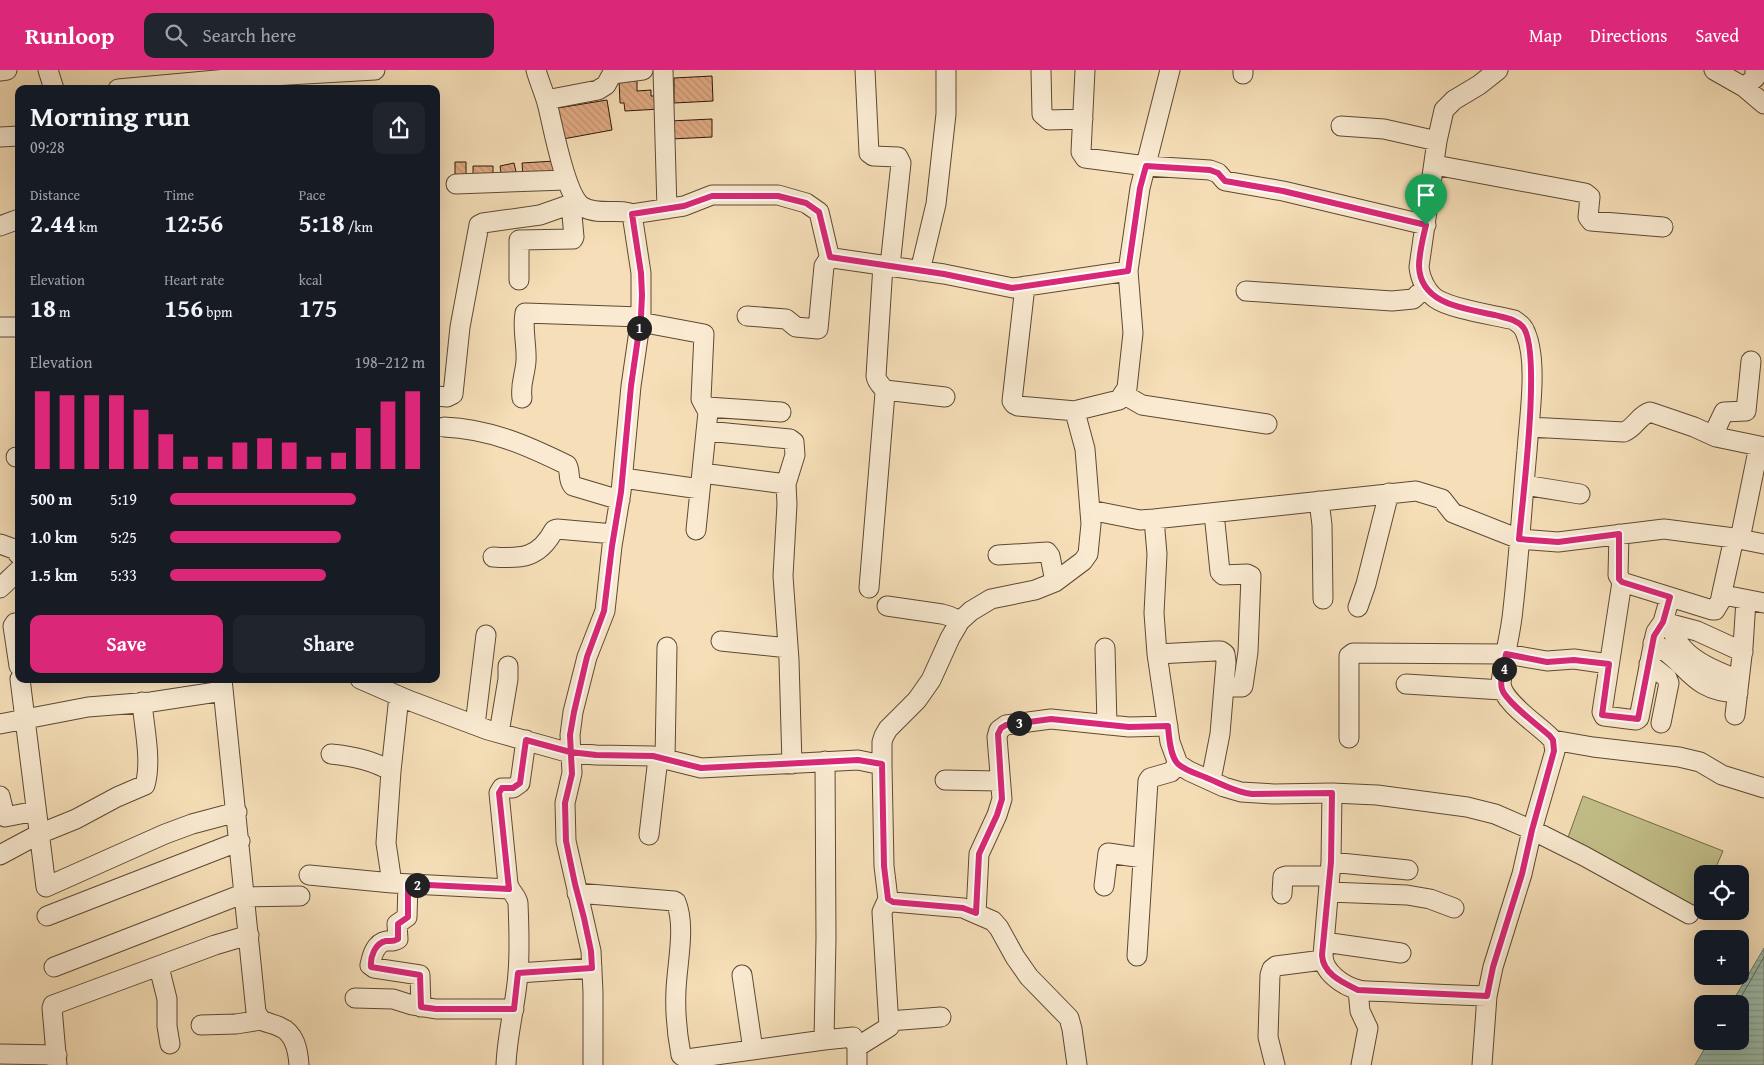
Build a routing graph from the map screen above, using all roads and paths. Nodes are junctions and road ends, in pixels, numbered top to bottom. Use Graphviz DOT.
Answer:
graph roads {
  1 [pos="8,70"];
  2 [pos="48,70"];
  3 [pos="536,70"];
  4 [pos="643,70"];
  5 [pos="663,70"];
  6 [pos="865,70"];
  7 [pos="946,70"];
  8 [pos="1041,70"];
  9 [pos="1085,70"];
  10 [pos="1170,70"];
  11 [pos="1498,70"];
  12 [pos="1714,70"];
  13 [pos="1755,70"];
  14 [pos="0,71"];
  15 [pos="367,77"];
  16 [pos="238,83"];
  17 [pos="53,85"];
  18 [pos="201,85"];
  19 [pos="1744,87"];
  20 [pos="546,100"];
  21 [pos="1764,104"];
  22 [pos="1083,119"];
  23 [pos="1341,126"];
  24 [pos="15,136"];
  25 [pos="0,137"];
  26 [pos="1437,141"];
  27 [pos="1435,165"];
  28 [pos="1146,166"];
  29 [pos="566,180"];
  30 [pos="456,184"];
  31 [pos="574,203"];
  32 [pos="668,209"];
  33 [pos="632,214"];
  34 [pos="15,220"];
  35 [pos="1426,225"];
  36 [pos="0,226"];
  37 [pos="1663,228"];
  38 [pos="830,257"];
  39 [pos="887,266"];
  40 [pos="920,271"];
  41 [pos="1128,271"];
  42 [pos="519,280"];
  43 [pos="1025,286"];
  44 [pos="1426,287"];
  45 [pos="1246,291"];
  46 [pos="747,316"];
  47 [pos="641,320"];
  48 [pos="15,327"];
  49 [pos="0,328"];
  50 [pos="1751,361"];
  51 [pos="885,390"];
  52 [pos="1123,394"];
  53 [pos="440,396"];
  54 [pos="522,398"];
  55 [pos="945,398"];
  56 [pos="706,407"];
  57 [pos="1076,410"];
  58 [pos="782,412"];
  59 [pos="1267,424"];
  60 [pos="444,427"];
  61 [pos="1529,427"];
  62 [pos="706,430"];
  63 [pos="1713,435"];
  64 [pos="1761,447"];
  65 [pos="623,478"];
  66 [pos="701,481"];
  67 [pos="786,484"];
  68 [pos="1524,485"];
  69 [pos="1389,493"];
  70 [pos="1580,494"];
  71 [pos="620,500"];
  72 [pos="1319,501"];
  73 [pos="1090,510"];
  74 [pos="1214,514"];
  75 [pos="1154,519"];
  76 [pos="696,530"];
  77 [pos="614,534"];
  78 [pos="1619,534"];
  79 [pos="1737,538"];
  80 [pos="1519,539"];
  81 [pos="0,544"];
  82 [pos="1764,544"];
  83 [pos="15,550"];
  84 [pos="998,555"];
  85 [pos="493,557"];
  86 [pos="15,574"];
  87 [pos="1054,582"];
  88 [pos="1622,582"];
  89 [pos="0,588"];
  90 [pos="869,588"];
  91 [pos="1670,597"];
  92 [pos="1721,597"];
  93 [pos="1323,599"];
  94 [pos="1755,601"];
  95 [pos="886,606"];
  96 [pos="1358,607"];
  97 [pos="960,621"];
  98 [pos="1667,623"];
  99 [pos="15,624"];
  100 [pos="486,635"];
  101 [pos="721,642"];
  102 [pos="15,643"];
  103 [pos="1653,643"];
  104 [pos="667,647"];
  105 [pos="788,648"];
  106 [pos="1105,648"];
  107 [pos="1743,652"];
  108 [pos="1157,654"];
  109 [pos="1506,654"];
  110 [pos="1609,664"];
  111 [pos="1649,664"];
  112 [pos="508,666"];
  113 [pos="21,683"];
  114 [pos="373,683"];
  115 [pos="1406,684"];
  116 [pos="222,685"];
  117 [pos="1225,687"];
  118 [pos="1738,687"];
  119 [pos="397,690"];
  120 [pos="1502,690"];
  121 [pos="142,702"];
  122 [pos="1735,714"];
  123 [pos="26,719"];
  124 [pos="1661,723"];
  125 [pos="0,724"];
  126 [pos="475,725"];
  127 [pos="1107,725"];
  128 [pos="1168,726"];
  129 [pos="499,733"];
  130 [pos="1349,738"];
  131 [pos="526,740"];
  132 [pos="1553,740"];
  133 [pos="570,752"];
  134 [pos="330,754"];
  135 [pos="661,758"];
  136 [pos="826,761"];
  137 [pos="792,764"];
  138 [pos="882,764"];
  139 [pos="1178,764"];
  140 [pos="391,771"];
  141 [pos="945,780"];
  142 [pos="1211,780"];
  143 [pos="1000,781"];
  144 [pos="1764,788"];
  145 [pos="1332,793"];
  146 [pos="0,796"];
  147 [pos="36,811"];
  148 [pos="236,812"];
  149 [pos="1532,830"];
  150 [pos="39,834"];
  151 [pos="649,835"];
  152 [pos="240,841"];
  153 [pos="0,855"];
  154 [pos="1142,858"];
  155 [pos="1408,870"];
  156 [pos="309,875"];
  157 [pos="1330,877"];
  158 [pos="400,883"];
  159 [pos="1104,886"];
  160 [pos="509,889"];
  161 [pos="577,893"];
  162 [pos="1282,894"];
  163 [pos="245,895"];
  164 [pos="300,896"];
  165 [pos="888,899"];
  166 [pos="1454,908"];
  167 [pos="976,913"];
  168 [pos="1689,914"];
  169 [pos="47,916"];
  170 [pos="249,935"];
  171 [pos="1323,951"];
  172 [pos="1400,953"];
  173 [pos="1137,956"];
  174 [pos="54,966"];
  175 [pos="159,967"];
  176 [pos="592,968"];
  177 [pos="518,973"];
  178 [pos="742,975"];
  179 [pos="1358,990"];
  180 [pos="1487,996"];
  181 [pos="355,998"];
  182 [pos="421,1007"];
  183 [pos="514,1009"];
  184 [pos="941,1017"];
  185 [pos="260,1020"];
  186 [pos="890,1021"];
  187 [pos="201,1025"];
  188 [pos="824,1040"];
  189 [pos="170,1044"];
  190 [pos="753,1050"];
  191 [pos="0,1054"];
  192 [pos="857,1056"];
  193 [pos="57,1060"];
  194 [pos="693,1061"];
  195 [pos="299,1065"];
  196 [pos="506,1065"];
  197 [pos="593,1065"];
  198 [pos="1077,1065"];
  199 [pos="1275,1065"];
  200 [pos="1361,1065"];
  201 [pos="1482,1065"];
  1 -- 14 [label="street"];
  2 -- 17 [label="street"];
  3 -- 20 [label="street"];
  4 -- 20 [label="street"];
  5 -- 32 [label="street"];
  6 -- 39 [label="street"];
  7 -- 40 [label="street"];
  8 -- 22 [label="street"];
  9 -- 22 [label="street"];
  10 -- 28 [label="street"];
  11 -- 26 [label="street"];
  12 -- 19 [label="street"];
  13 -- 19 [label="street"];
  15 -- 16 [label="street"];
  16 -- 18 [label="street"];
  19 -- 21 [label="street"];
  20 -- 29 [label="street"];
  22 -- 28 [label="street"];
  23 -- 26 [label="street"];
  24 -- 25 [label="street"];
  26 -- 27 [label="street"];
  27 -- 35 [label="street"];
  27 -- 37 [label="street"];
  28 -- 35 [label="street"];
  28 -- 41 [label="street"];
  29 -- 30 [label="street"];
  29 -- 31 [label="street"];
  31 -- 33 [label="street"];
  31 -- 42 [label="street"];
  31 -- 53 [label="street"];
  32 -- 33 [label="street"];
  32 -- 38 [label="street"];
  33 -- 47 [label="street"];
  34 -- 36 [label="street"];
  35 -- 44 [label="street"];
  38 -- 39 [label="street"];
  38 -- 46 [label="street"];
  39 -- 40 [label="street"];
  39 -- 51 [label="street"];
  40 -- 43 [label="street"];
  41 -- 43 [label="street"];
  41 -- 52 [label="street"];
  43 -- 57 [label="street"];
  44 -- 45 [label="street"];
  44 -- 61 [label="street"];
  47 -- 54 [label="street"];
  47 -- 56 [label="street"];
  47 -- 65 [label="street"];
  48 -- 49 [label="street"];
  50 -- 63 [label="street"];
  51 -- 55 [label="street"];
  51 -- 90 [label="street"];
  52 -- 57 [label="street"];
  52 -- 59 [label="street"];
  56 -- 58 [label="street"];
  56 -- 62 [label="street"];
  57 -- 73 [label="street"];
  60 -- 71 [label="street"];
  61 -- 63 [label="street"];
  61 -- 68 [label="street"];
  62 -- 66 [label="street"];
  62 -- 67 [label="street"];
  63 -- 64 [label="street"];
  64 -- 79 [label="street"];
  65 -- 66 [label="street"];
  65 -- 71 [label="street"];
  66 -- 67 [label="street"];
  66 -- 76 [label="street"];
  67 -- 105 [label="street"];
  68 -- 70 [label="street"];
  68 -- 80 [label="street"];
  69 -- 72 [label="street"];
  69 -- 80 [label="street"];
  69 -- 96 [label="street"];
  71 -- 77 [label="street"];
  72 -- 74 [label="street"];
  72 -- 93 [label="street"];
  73 -- 75 [label="street"];
  73 -- 87 [label="street"];
  74 -- 75 [label="street"];
  74 -- 117 [label="street"];
  75 -- 108 [label="street"];
  77 -- 85 [label="street"];
  77 -- 133 [label="street"];
  78 -- 79 [label="street"];
  78 -- 80 [label="street"];
  78 -- 88 [label="street"];
  79 -- 82 [label="street"];
  79 -- 92 [label="street"];
  80 -- 109 [label="street"];
  81 -- 83 [label="street"];
  84 -- 87 [label="street"];
  86 -- 89 [label="street"];
  87 -- 97 [label="street"];
  88 -- 91 [label="street"];
  88 -- 110 [label="street"];
  91 -- 92 [label="street"];
  91 -- 98 [label="street"];
  92 -- 94 [label="street"];
  94 -- 107 [label="street"];
  95 -- 97 [label="street"];
  97 -- 138 [label="street"];
  98 -- 103 [label="street"];
  98 -- 107 [label="street"];
  98 -- 118 [label="street"];
  99 -- 102 [label="street"];
  100 -- 126 [label="street"];
  101 -- 105 [label="street"];
  103 -- 111 [label="street"];
  103 -- 118 [label="street"];
  104 -- 135 [label="street"];
  105 -- 137 [label="street"];
  106 -- 127 [label="street"];
  107 -- 118 [label="street"];
  108 -- 117 [label="street"];
  108 -- 128 [label="street"];
  109 -- 110 [label="street"];
  109 -- 120 [label="street"];
  109 -- 130 [label="street"];
  110 -- 111 [label="street"];
  111 -- 124 [label="street"];
  112 -- 129 [label="street"];
  113 -- 123 [label="street"];
  114 -- 119 [label="street"];
  115 -- 120 [label="street"];
  116 -- 121 [label="street"];
  116 -- 148 [label="street"];
  117 -- 142 [label="street"];
  118 -- 122 [label="street"];
  119 -- 126 [label="street"];
  119 -- 140 [label="street"];
  120 -- 132 [label="street"];
  121 -- 123 [label="street"];
  121 -- 150 [label="street"];
  123 -- 125 [label="street"];
  123 -- 147 [label="street"];
  126 -- 129 [label="street"];
  127 -- 128 [label="street"];
  127 -- 143 [label="street"];
  128 -- 139 [label="street"];
  129 -- 131 [label="street"];
  131 -- 133 [label="street"];
  131 -- 160 [label="street"];
  132 -- 144 [label="street"];
  132 -- 149 [label="street"];
  133 -- 135 [label="street"];
  133 -- 161 [label="street"];
  134 -- 140 [label="street"];
  135 -- 137 [label="street"];
  135 -- 151 [label="street"];
  136 -- 137 [label="street"];
  136 -- 138 [label="street"];
  136 -- 188 [label="street"];
  138 -- 165 [label="street"];
  139 -- 142 [label="street"];
  139 -- 154 [label="street"];
  140 -- 158 [label="street"];
  141 -- 143 [label="street"];
  142 -- 145 [label="street"];
  143 -- 167 [label="street"];
  145 -- 149 [label="street"];
  145 -- 157 [label="street"];
  146 -- 147 [label="street"];
  147 -- 150 [label="street"];
  148 -- 150 [label="street"];
  148 -- 152 [label="street"];
  149 -- 168 [label="street"];
  149 -- 180 [label="street"];
  150 -- 153 [label="street"];
  152 -- 163 [label="street"];
  152 -- 169 [label="street"];
  154 -- 159 [label="street"];
  154 -- 173 [label="street"];
  155 -- 157 [label="street"];
  156 -- 158 [label="street"];
  157 -- 162 [label="street"];
  157 -- 166 [label="street"];
  157 -- 171 [label="street"];
  158 -- 160 [label="street"];
  158 -- 182 [label="street"];
  160 -- 177 [label="street"];
  161 -- 176 [label="street"];
  161 -- 194 [label="street"];
  163 -- 164 [label="street"];
  163 -- 170 [label="street"];
  163 -- 174 [label="street"];
  165 -- 167 [label="street"];
  165 -- 186 [label="street"];
  167 -- 198 [label="street"];
  170 -- 175 [label="street"];
  170 -- 185 [label="street"];
  171 -- 172 [label="street"];
  171 -- 179 [label="street"];
  171 -- 199 [label="street"];
  175 -- 189 [label="street"];
  175 -- 193 [label="street"];
  176 -- 177 [label="street"];
  176 -- 197 [label="street"];
  177 -- 183 [label="street"];
  178 -- 190 [label="street"];
  179 -- 180 [label="street"];
  179 -- 200 [label="street"];
  180 -- 201 [label="street"];
  181 -- 182 [label="street"];
  182 -- 183 [label="street"];
  183 -- 196 [label="street"];
  184 -- 186 [label="street"];
  185 -- 187 [label="street"];
  185 -- 195 [label="street"];
  186 -- 192 [label="street"];
  188 -- 190 [label="street"];
  188 -- 192 [label="street"];
  190 -- 194 [label="street"];
  191 -- 193 [label="street"];
}
